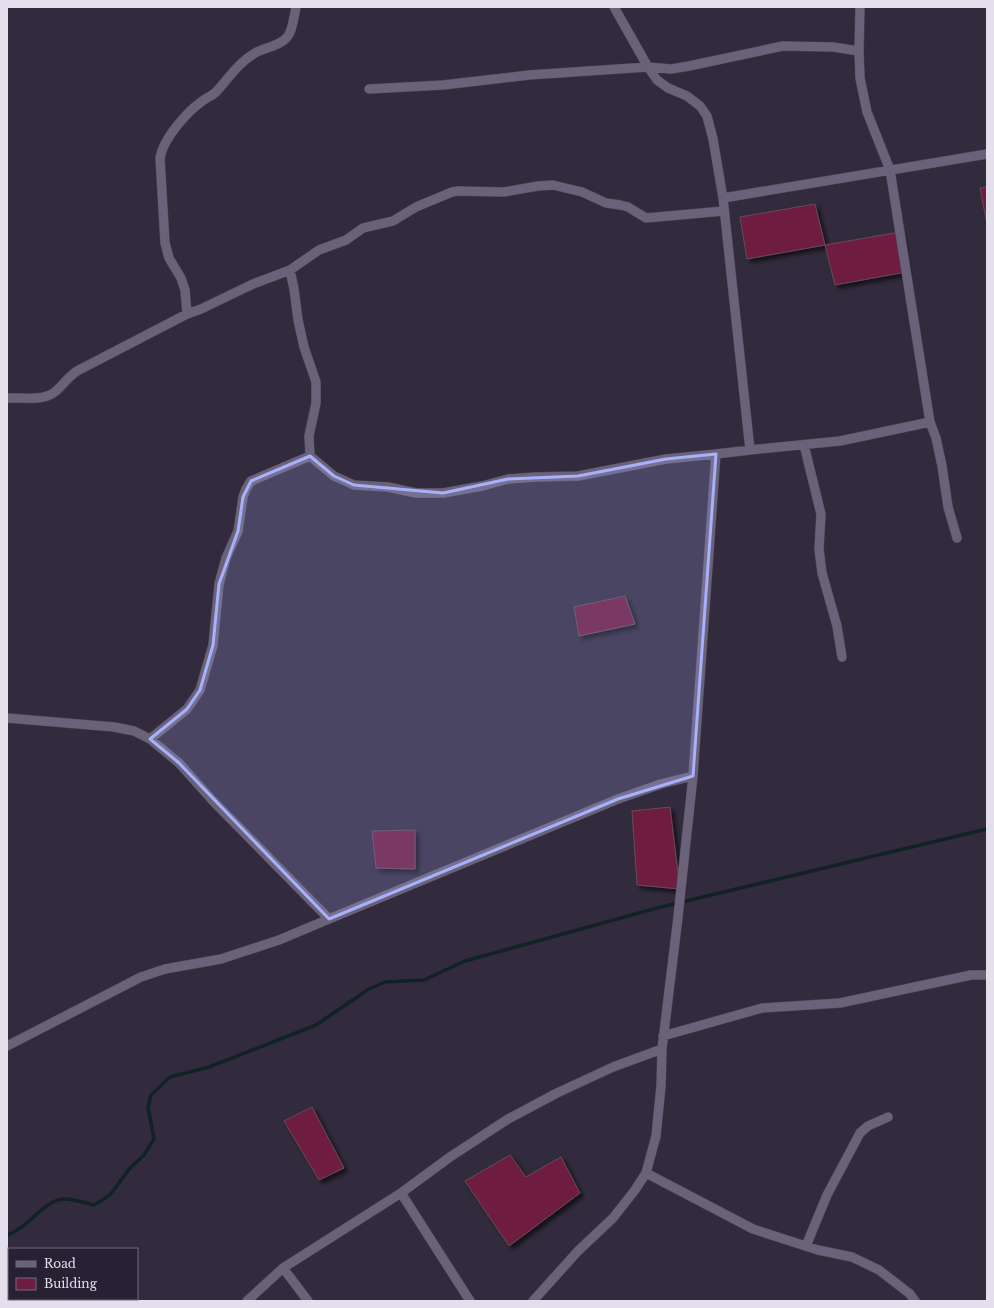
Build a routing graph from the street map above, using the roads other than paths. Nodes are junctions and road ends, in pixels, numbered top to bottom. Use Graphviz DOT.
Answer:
graph roads {
  1 [pos="296,7"];
  2 [pos="614,7"];
  3 [pos="860,7"];
  4 [pos="859,51"];
  5 [pos="648,67"];
  6 [pos="369,89"];
  7 [pos="987,154"];
  8 [pos="890,170"];
  9 [pos="723,198"];
  10 [pos="724,212"];
  11 [pos="290,270"];
  12 [pos="187,314"];
  13 [pos="7,398"];
  14 [pos="930,422"];
  15 [pos="804,444"];
  16 [pos="750,450"];
  17 [pos="716,454"];
  18 [pos="310,456"];
  19 [pos="957,538"];
  20 [pos="842,657"];
  21 [pos="7,718"];
  22 [pos="150,739"];
  23 [pos="693,776"];
  24 [pos="329,919"];
  25 [pos="987,975"];
  26 [pos="663,1036"];
  27 [pos="7,1046"];
  28 [pos="662,1049"];
  29 [pos="888,1117"];
  30 [pos="646,1173"];
  31 [pos="400,1193"];
  32 [pos="806,1246"];
  33 [pos="283,1268"];
  34 [pos="247,1301"];
  35 [pos="308,1301"];
  36 [pos="470,1301"];
  37 [pos="533,1301"];
  38 [pos="915,1301"];
  1 -- 12 [label="street"];
  2 -- 5 [label="street"];
  3 -- 4 [label="street"];
  4 -- 5 [label="street"];
  4 -- 8 [label="street"];
  5 -- 6 [label="street"];
  5 -- 9 [label="street"];
  7 -- 8 [label="street"];
  8 -- 9 [label="street"];
  8 -- 14 [label="street"];
  9 -- 10 [label="street"];
  10 -- 11 [label="street"];
  10 -- 16 [label="street"];
  11 -- 12 [label="street"];
  11 -- 18 [label="street"];
  12 -- 13 [label="street"];
  14 -- 15 [label="street"];
  14 -- 19 [label="street"];
  15 -- 16 [label="street"];
  15 -- 20 [label="street"];
  16 -- 17 [label="street"];
  17 -- 18 [label="street"];
  17 -- 23 [label="street"];
  18 -- 22 [label="street"];
  21 -- 22 [label="street"];
  22 -- 24 [label="street"];
  23 -- 24 [label="street"];
  23 -- 26 [label="street"];
  24 -- 27 [label="street"];
  25 -- 26 [label="street"];
  26 -- 28 [label="street"];
  28 -- 30 [label="street"];
  28 -- 31 [label="street"];
  29 -- 32 [label="street"];
  30 -- 32 [label="street"];
  30 -- 37 [label="street"];
  31 -- 33 [label="street"];
  31 -- 36 [label="street"];
  32 -- 38 [label="street"];
  33 -- 34 [label="street"];
  33 -- 35 [label="street"];
}
